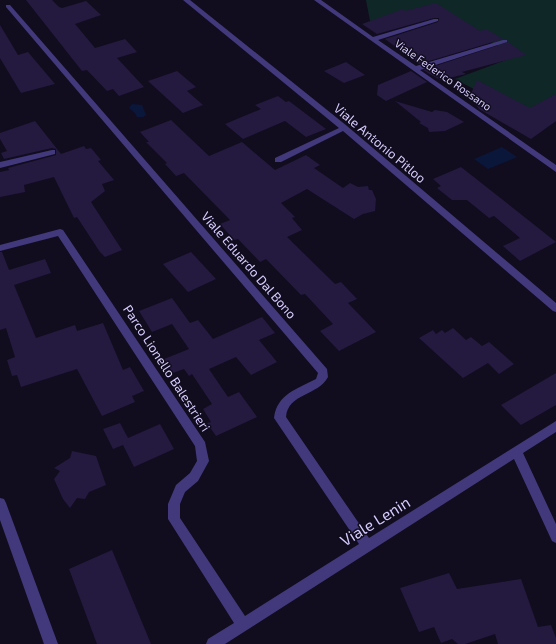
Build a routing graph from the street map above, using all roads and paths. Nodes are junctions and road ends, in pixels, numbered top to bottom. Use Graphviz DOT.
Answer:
graph roads {
  1 [pos="186,0"];
  2 [pos="317,0"];
  3 [pos="8,6"];
  4 [pos="436,20"];
  5 [pos="373,39"];
  6 [pos="505,41"];
  7 [pos="415,69"];
  8 [pos="344,128"];
  9 [pos="52,152"];
  10 [pos="278,160"];
  11 [pos="0,165"];
  12 [pos="556,169"];
  13 [pos="0,248"];
  14 [pos="556,308"];
  15 [pos="556,426"];
  16 [pos="516,451"];
  17 [pos="0,502"];
  18 [pos="556,537"];
  19 [pos="368,546"];
  20 [pos="243,625"];
  21 [pos="51,644"];
  22 [pos="213,644"];
  1 -- 8 [label="street, Viale Antonio Pitloo"];
  2 -- 5 [label="street, Viale Federico Rossano"];
  3 -- 19 [label="street, Viale Eduardo Dal Bono"];
  4 -- 5 [label="street"];
  5 -- 7 [label="street, Viale Federico Rossano"];
  6 -- 7 [label="street"];
  7 -- 12 [label="street, Viale Federico Rossano"];
  8 -- 10 [label="street"];
  8 -- 14 [label="street, Viale Antonio Pitloo"];
  9 -- 11 [label="street"];
  13 -- 20 [label="street, Parco Lionello Balestrieri"];
  15 -- 16 [label="street, Viale Lenin"];
  16 -- 18 [label="street"];
  16 -- 19 [label="street, Viale Lenin"];
  17 -- 21 [label="street"];
  19 -- 20 [label="street, Viale Lenin"];
  20 -- 22 [label="street, Viale Lenin"];
}
